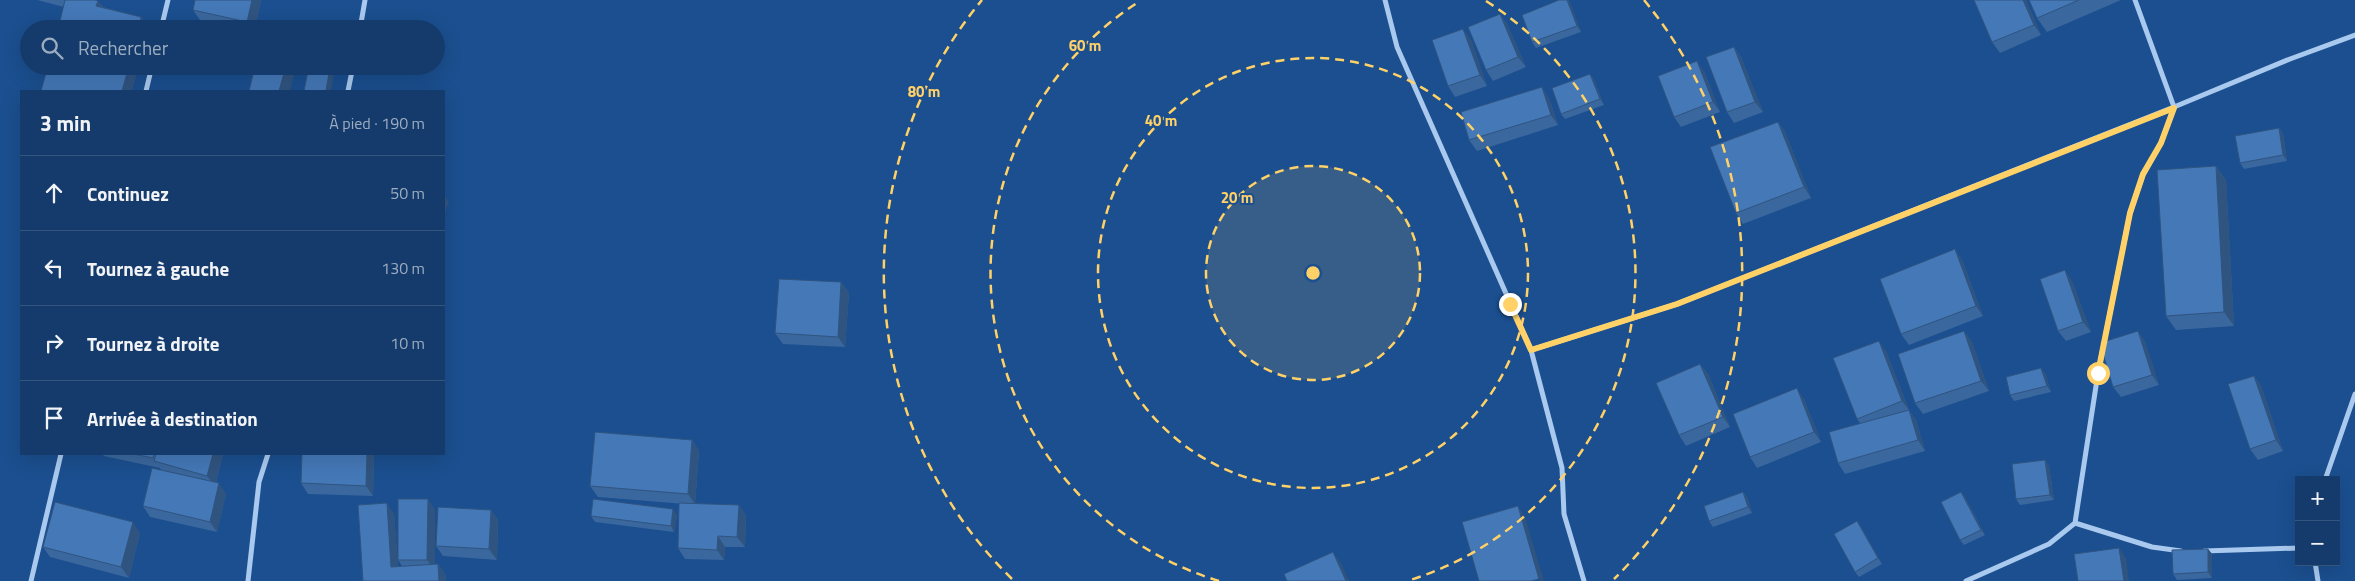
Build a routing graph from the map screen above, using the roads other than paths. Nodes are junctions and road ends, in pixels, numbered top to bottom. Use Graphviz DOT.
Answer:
graph roads {
  1 [pos="168,0"];
  2 [pos="365,0"];
  3 [pos="1385,0"];
  4 [pos="2135,0"];
  5 [pos="163,20"];
  6 [pos="362,20"];
  7 [pos="2355,36"];
  8 [pos="150,75"];
  9 [pos="351,75"];
  10 [pos="146,90"];
  11 [pos="348,90"];
  12 [pos="2174,108"];
  13 [pos="1531,350"];
  14 [pos="2355,394"];
  15 [pos="61,455"];
  16 [pos="268,455"];
  17 [pos="2326,476"];
  18 [pos="2075,523"];
  19 [pos="2295,548"];
  20 [pos="2184,552"];
  21 [pos="2194,552"];
  22 [pos="2316,566"];
  23 [pos="31,581"];
  24 [pos="248,581"];
  25 [pos="1584,581"];
  26 [pos="1966,581"];
  27 [pos="2318,581"];
  1 -- 5 [label="street"];
  2 -- 6 [label="street"];
  3 -- 13 [label="street"];
  4 -- 12 [label="street"];
  7 -- 12 [label="street"];
  8 -- 10 [label="street"];
  9 -- 11 [label="street"];
  12 -- 13 [label="street"];
  12 -- 18 [label="street"];
  13 -- 25 [label="street"];
  14 -- 17 [label="street"];
  15 -- 23 [label="street"];
  16 -- 24 [label="street"];
  18 -- 20 [label="street"];
  18 -- 26 [label="street"];
  19 -- 21 [label="street"];
  22 -- 27 [label="street"];
}
